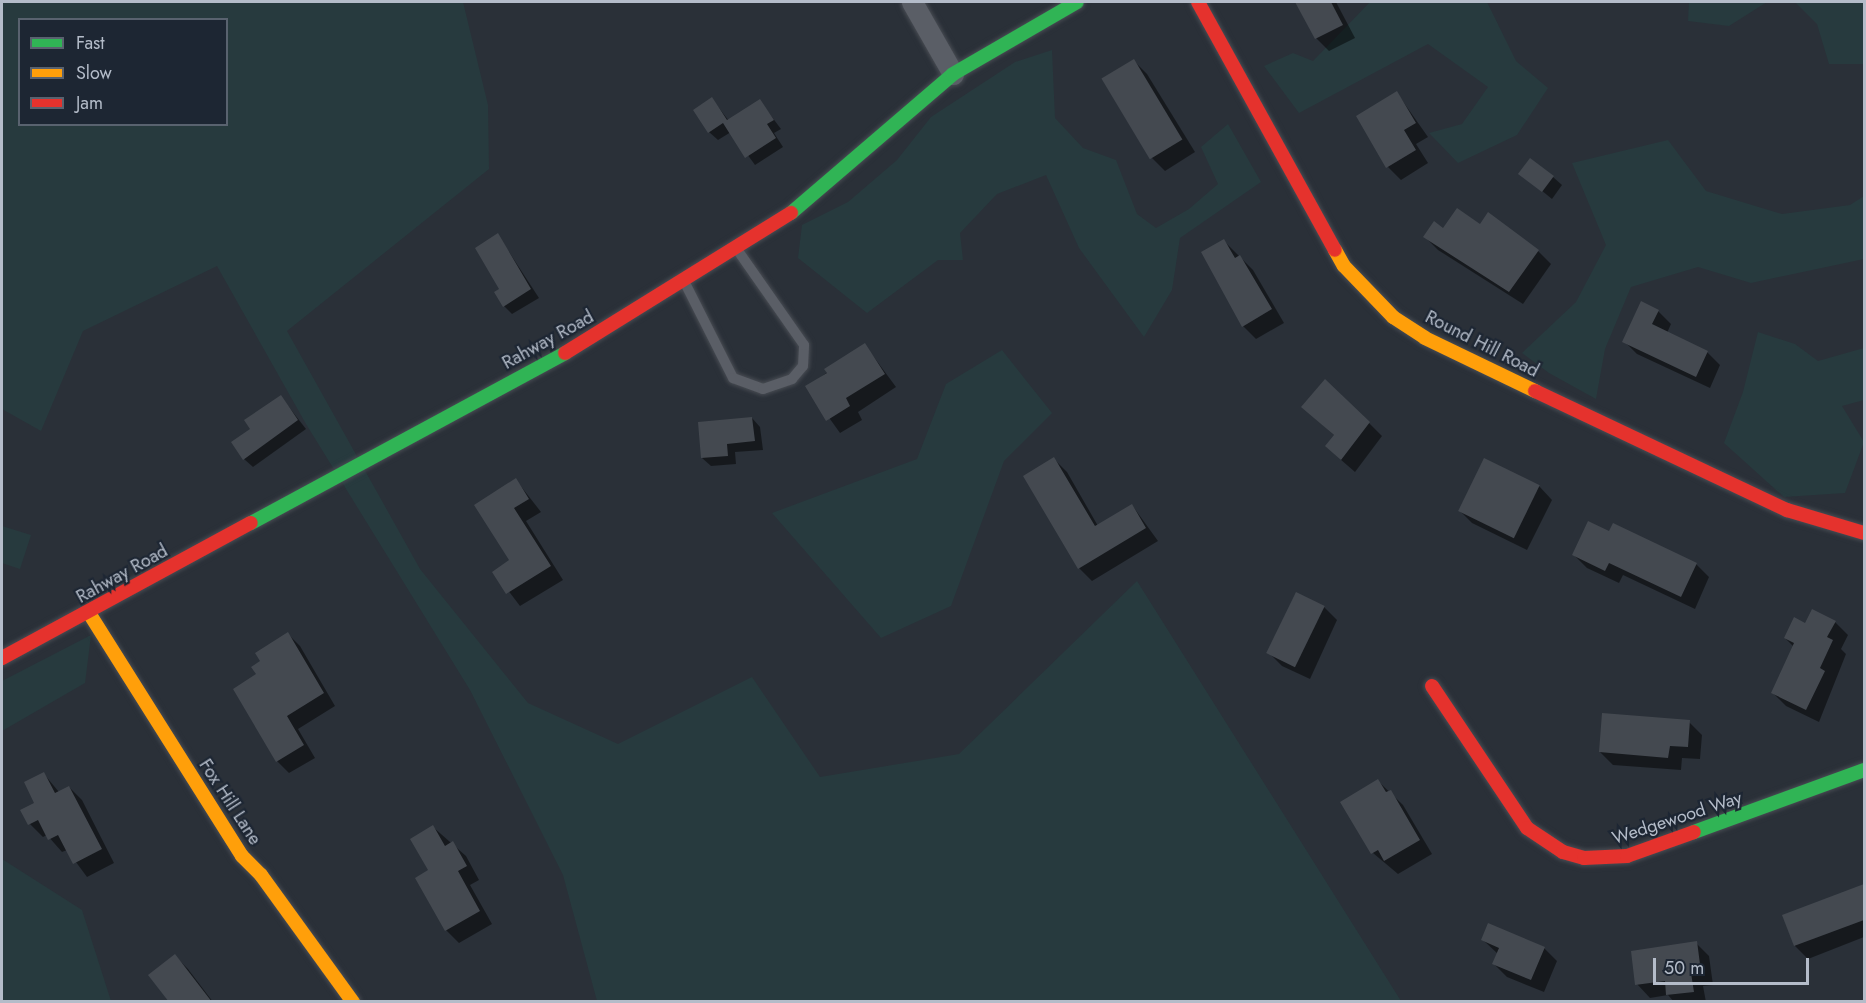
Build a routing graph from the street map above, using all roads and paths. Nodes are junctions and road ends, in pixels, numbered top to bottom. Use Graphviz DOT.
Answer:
graph roads {
  1 [pos="912,2"];
  2 [pos="1077,2"];
  3 [pos="1198,2"];
  4 [pos="953,74"];
  5 [pos="736,248"];
  6 [pos="684,281"];
  7 [pos="1864,533"];
  8 [pos="89,613"];
  9 [pos="2,658"];
  10 [pos="1432,686"];
  11 [pos="1864,770"];
  12 [pos="353,1002"];
  1 -- 4 [label="street"];
  2 -- 4 [label="street, Rahway Road"];
  3 -- 7 [label="street, Round Hill Road"];
  4 -- 5 [label="street, Rahway Road"];
  5 -- 6 [label="street, Rahway Road"];
  5 -- 6 [label="lane"];
  6 -- 8 [label="street, Rahway Road"];
  8 -- 9 [label="street, Rahway Road"];
  8 -- 12 [label="street, Fox Hill Lane"];
  10 -- 11 [label="street, Wedgewood Way"];
}
